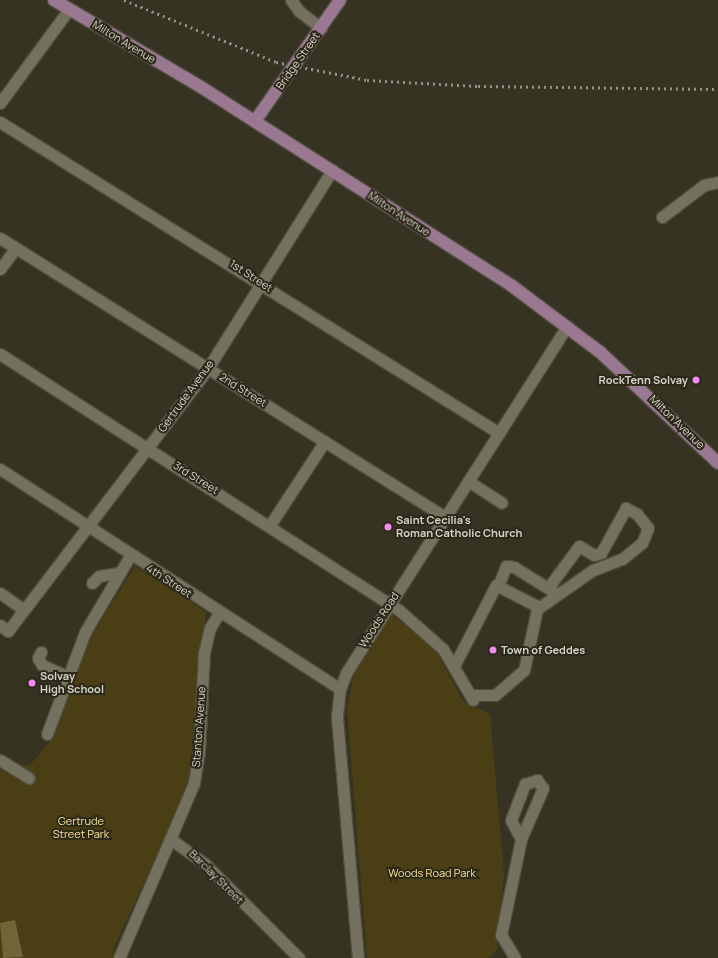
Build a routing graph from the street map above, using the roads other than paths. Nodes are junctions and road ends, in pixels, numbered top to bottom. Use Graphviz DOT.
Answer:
graph roads {
  1 [pos="54,0"];
  2 [pos="291,0"];
  3 [pos="340,0"];
  4 [pos="69,9"];
  5 [pos="321,28"];
  6 [pos="0,103"];
  7 [pos="255,121"];
  8 [pos="0,122"];
  9 [pos="332,170"];
  10 [pos="718,182"];
  11 [pos="662,217"];
  12 [pos="0,238"];
  13 [pos="16,248"];
  14 [pos="0,269"];
  15 [pos="263,283"];
  16 [pos="567,326"];
  17 [pos="0,354"];
  18 [pos="208,368"];
  19 [pos="499,433"];
  20 [pos="325,441"];
  21 [pos="148,448"];
  22 [pos="718,463"];
  23 [pos="0,469"];
  24 [pos="468,481"];
  25 [pos="502,503"];
  26 [pos="445,517"];
  27 [pos="270,525"];
  28 [pos="87,528"];
  29 [pos="601,552"];
  30 [pos="130,556"];
  31 [pos="604,566"];
  32 [pos="119,574"];
  33 [pos="92,583"];
  34 [pos="499,584"];
  35 [pos="548,588"];
  36 [pos="0,593"];
  37 [pos="558,594"];
  38 [pos="390,604"];
  39 [pos="537,609"];
  40 [pos="24,610"];
  41 [pos="219,613"];
  42 [pos="0,625"];
  43 [pos="40,652"];
  44 [pos="454,666"];
  45 [pos="67,676"];
  46 [pos="340,689"];
  47 [pos="47,734"];
  48 [pos="0,760"];
  49 [pos="29,778"];
  50 [pos="521,839"];
  51 [pos="172,840"];
  52 [pos="119,958"];
  53 [pos="299,958"];
  54 [pos="358,958"];
  55 [pos="514,958"];
  1 -- 4 [label="main road, Milton Avenue"];
  2 -- 5 [label="street"];
  3 -- 5 [label="main road, Bridge Street"];
  4 -- 6 [label="street"];
  4 -- 7 [label="main road, Milton Avenue"];
  5 -- 7 [label="main road, Bridge Street"];
  7 -- 9 [label="main road, Milton Avenue"];
  8 -- 15 [label="street, 1st Street"];
  9 -- 15 [label="street, Gertrude Avenue"];
  9 -- 16 [label="main road, Milton Avenue"];
  10 -- 11 [label="street"];
  12 -- 13 [label="street, 2nd Street"];
  13 -- 14 [label="street"];
  13 -- 18 [label="street, 2nd Street"];
  15 -- 18 [label="street, Gertrude Avenue"];
  15 -- 19 [label="street, 1st Street"];
  16 -- 19 [label="street, Woods Road"];
  16 -- 22 [label="main road, Milton Avenue"];
  17 -- 21 [label="street, 3rd Street"];
  18 -- 20 [label="street, 2nd Street"];
  18 -- 21 [label="street, Gertrude Avenue"];
  19 -- 24 [label="street, Woods Road"];
  20 -- 26 [label="street, 2nd Street"];
  20 -- 27 [label="street"];
  21 -- 27 [label="street, 3rd Street"];
  21 -- 28 [label="street, Gertrude Avenue"];
  23 -- 28 [label="street, 4th Street"];
  24 -- 25 [label="street"];
  24 -- 26 [label="street, Woods Road"];
  26 -- 38 [label="street, Woods Road"];
  27 -- 38 [label="street, 3rd Street"];
  28 -- 30 [label="street, 4th Street"];
  28 -- 40 [label="street, Gertrude Avenue"];
  29 -- 31 [label="street"];
  29 -- 31 [label="street"];
  29 -- 35 [label="street"];
  30 -- 32 [label="street"];
  30 -- 41 [label="street, 4th Street"];
  31 -- 37 [label="street"];
  32 -- 33 [label="street"];
  32 -- 45 [label="street"];
  34 -- 35 [label="street"];
  34 -- 39 [label="street"];
  34 -- 44 [label="street"];
  35 -- 37 [label="street"];
  36 -- 40 [label="street"];
  37 -- 39 [label="street"];
  38 -- 44 [label="street, 3rd Street"];
  38 -- 46 [label="street, Woods Road"];
  39 -- 44 [label="street, 3rd Street"];
  40 -- 42 [label="street, Gertrude Avenue"];
  41 -- 46 [label="street, 4th Street"];
  41 -- 51 [label="street, Stanton Avenue"];
  43 -- 45 [label="street"];
  45 -- 47 [label="street"];
  46 -- 54 [label="street, Woods Road"];
  48 -- 49 [label="street"];
  50 -- 50 [label="street"];
  50 -- 55 [label="street"];
  51 -- 52 [label="street"];
  51 -- 53 [label="street, Barclay Street"];
}
